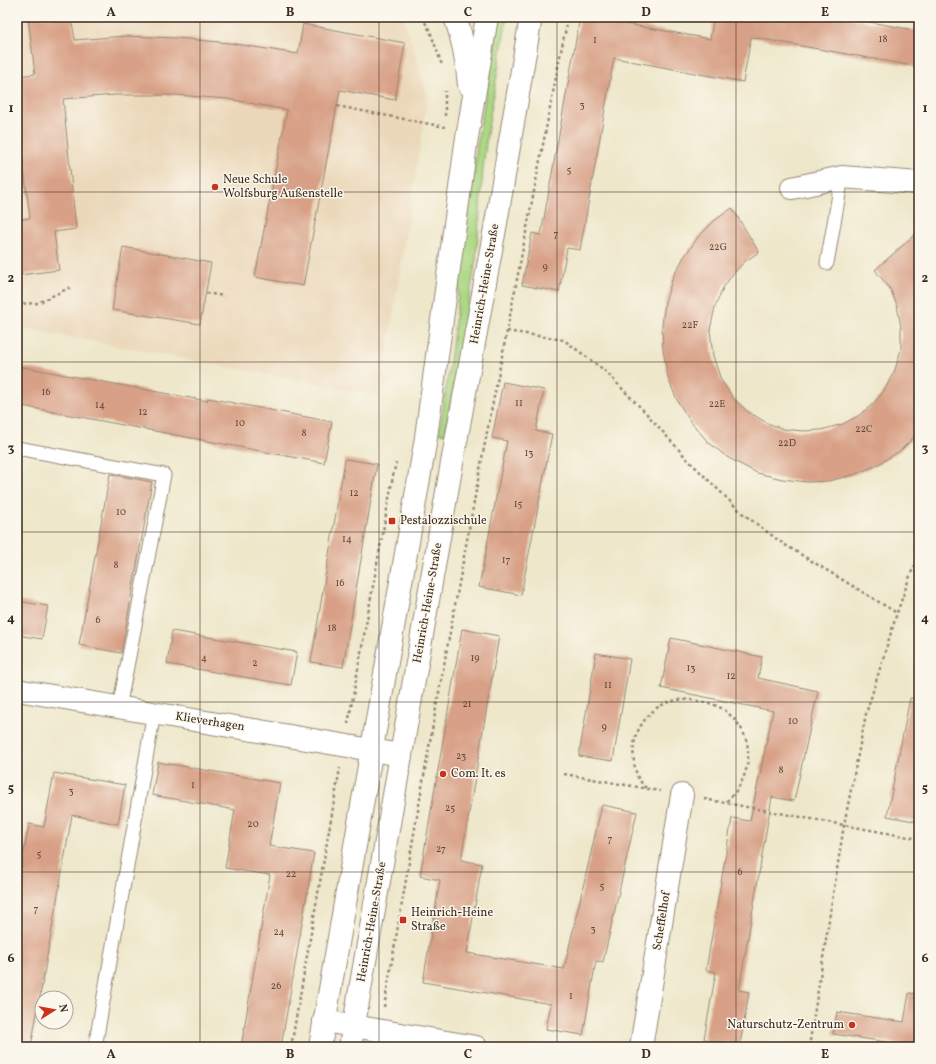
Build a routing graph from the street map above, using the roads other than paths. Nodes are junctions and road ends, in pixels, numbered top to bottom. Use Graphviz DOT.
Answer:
graph roads {
  1 [pos="455,17"];
  2 [pos="487,17"];
  3 [pos="531,17"];
  4 [pos="472,104"];
  5 [pos="842,177"];
  6 [pos="919,183"];
  7 [pos="792,188"];
  8 [pos="827,263"];
  9 [pos="17,448"];
  10 [pos="17,692"];
  11 [pos="119,708"];
  12 [pos="154,713"];
  13 [pos="372,750"];
  14 [pos="401,755"];
  15 [pos="682,795"];
  16 [pos="324,1021"];
  17 [pos="353,1026"];
  18 [pos="95,1047"];
  19 [pos="320,1047"];
  20 [pos="350,1047"];
  21 [pos="476,1047"];
  22 [pos="642,1047"];
  1 -- 4 [label="street"];
  2 -- 4 [label="street"];
  3 -- 14 [label="street, Heinrich-Heine-Straße"];
  4 -- 13 [label="street"];
  5 -- 6 [label="street"];
  5 -- 7 [label="street"];
  5 -- 8 [label="lane"];
  9 -- 11 [label="lane"];
  10 -- 11 [label="street, Klieverhagen"];
  11 -- 12 [label="street, Klieverhagen"];
  12 -- 13 [label="street, Klieverhagen"];
  12 -- 18 [label="lane"];
  13 -- 14 [label="street, Klieverhagen"];
  13 -- 16 [label="street"];
  14 -- 17 [label="street, Heinrich-Heine-Straße"];
  15 -- 22 [label="street, Scheffelhof"];
  16 -- 17 [label="street"];
  16 -- 19 [label="street"];
  17 -- 20 [label="street, Heinrich-Heine-Straße"];
  17 -- 21 [label="street"];
}
